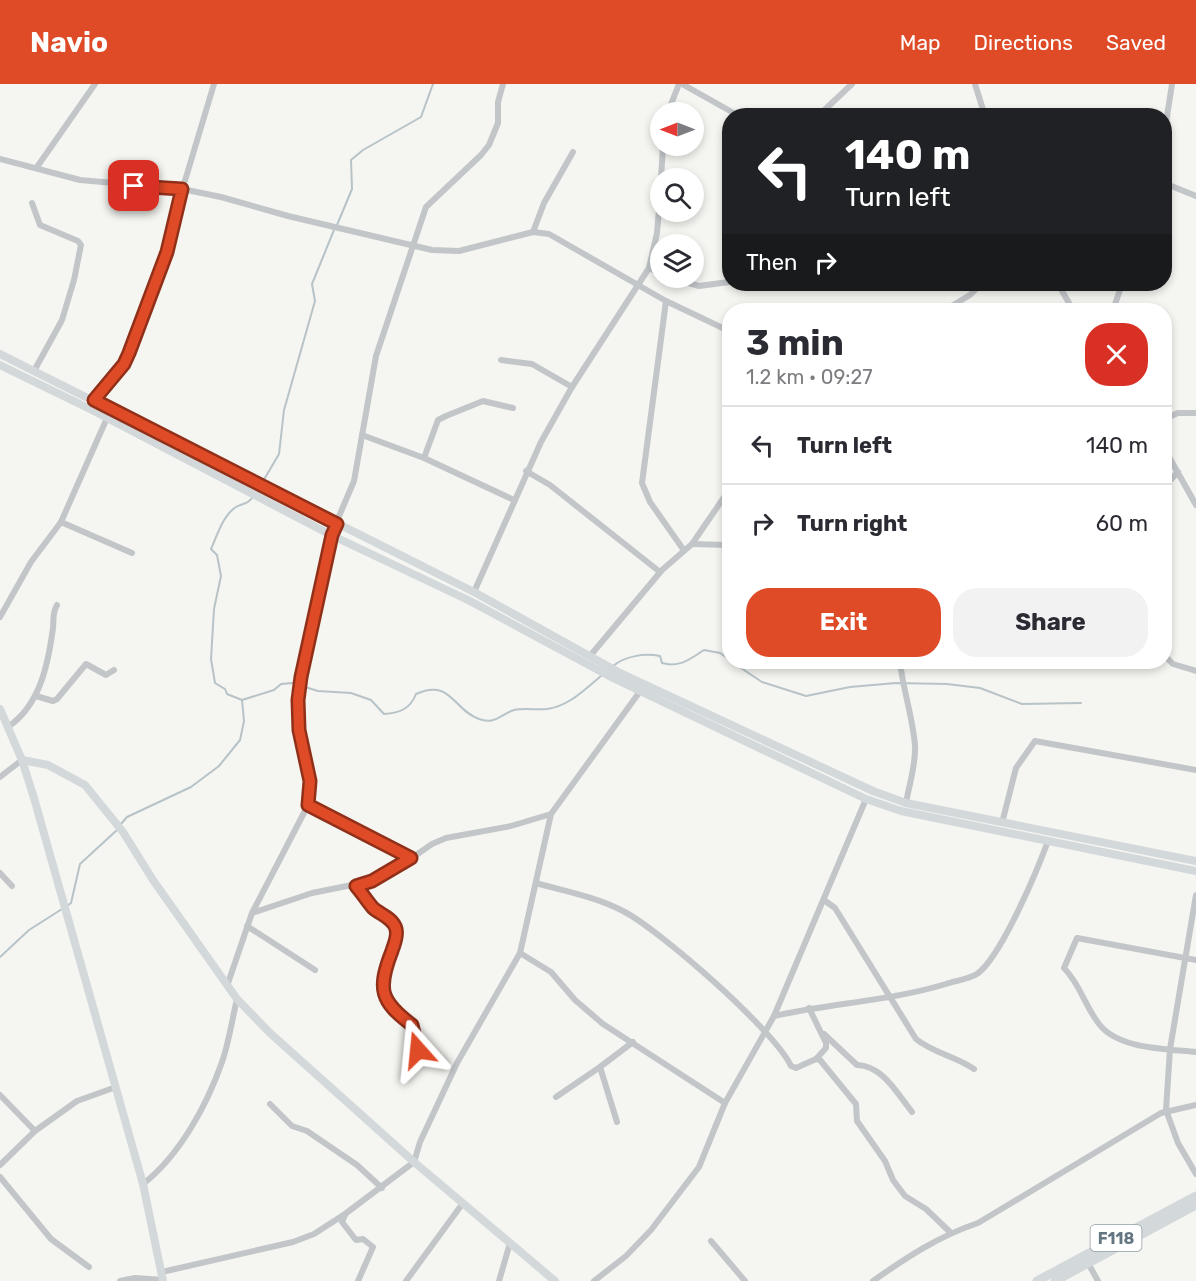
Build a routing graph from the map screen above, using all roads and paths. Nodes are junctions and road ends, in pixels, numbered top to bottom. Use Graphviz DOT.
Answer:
graph roads {
  1 [pos="95,84"];
  2 [pos="214,84"];
  3 [pos="680,84"];
  4 [pos="852,84"];
  5 [pos="975,84"];
  6 [pos="1172,84"];
  7 [pos="502,86"];
  8 [pos="672,102"];
  9 [pos="724,108"];
  10 [pos="826,108"];
  11 [pos="982,108"];
  12 [pos="1168,108"];
  13 [pos="573,152"];
  14 [pos="0,159"];
  15 [pos="37,168"];
  16 [pos="1172,186"];
  17 [pos="182,189"];
  18 [pos="1196,196"];
  19 [pos="32,202"];
  20 [pos="658,222"];
  21 [pos="533,232"];
  22 [pos="413,245"];
  23 [pos="649,268"];
  24 [pos="722,283"];
  25 [pos="637,284"];
  26 [pos="704,285"];
  27 [pos="974,291"];
  28 [pos="666,301"];
  29 [pos="957,303"];
  30 [pos="722,328"];
  31 [pos="0,354"];
  32 [pos="501,360"];
  33 [pos="0,365"];
  34 [pos="34,371"];
  35 [pos="54,386"];
  36 [pos="572,387"];
  37 [pos="94,400"];
  38 [pos="513,408"];
  39 [pos="1196,413"];
  40 [pos="1172,416"];
  41 [pos="107,418"];
  42 [pos="362,435"];
  43 [pos="424,458"];
  44 [pos="1172,462"];
  45 [pos="526,471"];
  46 [pos="1178,472"];
  47 [pos="1172,478"];
  48 [pos="237,481"];
  49 [pos="272,498"];
  50 [pos="514,500"];
  51 [pos="722,500"];
  52 [pos="1196,505"];
  53 [pos="61,522"];
  54 [pos="337,524"];
  55 [pos="332,535"];
  56 [pos="692,544"];
  57 [pos="722,544"];
  58 [pos="683,549"];
  59 [pos="132,553"];
  60 [pos="660,572"];
  61 [pos="474,592"];
  62 [pos="57,605"];
  63 [pos="0,617"];
  64 [pos="557,642"];
  65 [pos="590,656"];
  66 [pos="1172,663"];
  67 [pos="598,664"];
  68 [pos="901,669"];
  69 [pos="114,670"];
  70 [pos="1196,671"];
  71 [pos="616,676"];
  72 [pos="641,690"];
  73 [pos="36,696"];
  74 [pos="0,710"];
  75 [pos="8,728"];
  76 [pos="757,735"];
  77 [pos="753,744"];
  78 [pos="22,760"];
  79 [pos="1196,770"];
  80 [pos="0,777"];
  81 [pos="867,800"];
  82 [pos="906,803"];
  83 [pos="308,805"];
  84 [pos="551,814"];
  85 [pos="1002,823"];
  86 [pos="1048,841"];
  87 [pos="1111,843"];
  88 [pos="1109,853"];
  89 [pos="411,858"];
  90 [pos="1196,861"];
  91 [pos="1196,871"];
  92 [pos="0,873"];
  93 [pos="536,883"];
  94 [pos="12,886"];
  95 [pos="356,886"];
  96 [pos="1196,895"];
  97 [pos="824,900"];
  98 [pos="252,913"];
  99 [pos="247,927"];
  100 [pos="520,953"];
  101 [pos="1185,958"];
  102 [pos="1196,960"];
  103 [pos="315,970"];
  104 [pos="227,987"];
  105 [pos="890,998"];
  106 [pos="237,999"];
  107 [pos="809,1008"];
  108 [pos="774,1016"];
  109 [pos="765,1030"];
  110 [pos="824,1034"];
  111 [pos="633,1042"];
  112 [pos="418,1050"];
  113 [pos="1170,1050"];
  114 [pos="1196,1052"];
  115 [pos="816,1059"];
  116 [pos="600,1067"];
  117 [pos="974,1069"];
  118 [pos="116,1087"];
  119 [pos="0,1095"];
  120 [pos="556,1097"];
  121 [pos="725,1103"];
  122 [pos="270,1104"];
  123 [pos="1196,1105"];
  124 [pos="1166,1110"];
  125 [pos="912,1112"];
  126 [pos="617,1122"];
  127 [pos="35,1131"];
  128 [pos="414,1162"];
  129 [pos="0,1164"];
  130 [pos="1196,1174"];
  131 [pos="0,1178"];
  132 [pos="143,1184"];
  133 [pos="382,1188"];
  134 [pos="1196,1196"];
  135 [pos="463,1203"];
  136 [pos="1196,1205"];
  137 [pos="345,1214"];
  138 [pos="951,1232"];
  139 [pos="711,1241"];
  140 [pos="510,1243"];
  141 [pos="1088,1263"];
  142 [pos="89,1267"];
  143 [pos="162,1278"];
  144 [pos="120,1281"];
  145 [pos="358,1281"];
  146 [pos="406,1281"];
  147 [pos="499,1281"];
  148 [pos="555,1281"];
  149 [pos="594,1281"];
  150 [pos="745,1281"];
  151 [pos="873,1281"];
  152 [pos="1037,1281"];
  153 [pos="1054,1281"];
  154 [pos="1098,1281"];
  1 -- 15 [label="street"];
  2 -- 17 [label="street"];
  3 -- 8 [label="street"];
  3 -- 9 [label="street"];
  4 -- 10 [label="street"];
  5 -- 11 [label="street"];
  6 -- 12 [label="street"];
  7 -- 22 [label="street"];
  13 -- 21 [label="street"];
  14 -- 15 [label="street"];
  15 -- 17 [label="street"];
  16 -- 18 [label="street"];
  17 -- 22 [label="street"];
  17 -- 37 [label="street"];
  19 -- 34 [label="street"];
  20 -- 23 [label="street"];
  21 -- 22 [label="street"];
  21 -- 25 [label="street"];
  22 -- 42 [label="street"];
  23 -- 25 [label="street"];
  24 -- 26 [label="street"];
  25 -- 28 [label="street"];
  25 -- 36 [label="street"];
  27 -- 29 [label="street"];
  28 -- 30 [label="street"];
  28 -- 58 [label="street"];
  31 -- 34 [label="main road"];
  32 -- 36 [label="street"];
  33 -- 35 [label="main road"];
  34 -- 35 [label="main road"];
  35 -- 37 [label="main road"];
  35 -- 41 [label="main road"];
  36 -- 45 [label="street"];
  37 -- 48 [label="main road"];
  38 -- 43 [label="street"];
  39 -- 40 [label="street"];
  41 -- 48 [label="main road"];
  41 -- 53 [label="street"];
  42 -- 43 [label="street"];
  42 -- 54 [label="street"];
  43 -- 50 [label="street"];
  44 -- 46 [label="street"];
  45 -- 50 [label="street"];
  45 -- 60 [label="street"];
  46 -- 47 [label="street"];
  46 -- 52 [label="street"];
  48 -- 49 [label="main road"];
  49 -- 54 [label="main road"];
  49 -- 55 [label="main road"];
  50 -- 61 [label="street"];
  51 -- 56 [label="street"];
  53 -- 59 [label="street"];
  53 -- 63 [label="street"];
  54 -- 55 [label="street"];
  54 -- 61 [label="main road"];
  55 -- 64 [label="main road"];
  55 -- 83 [label="street"];
  56 -- 57 [label="street"];
  56 -- 58 [label="street"];
  58 -- 60 [label="street"];
  60 -- 65 [label="street"];
  61 -- 64 [label="main road"];
  62 -- 73 [label="street"];
  64 -- 65 [label="main road"];
  64 -- 67 [label="main road"];
  65 -- 67 [label="main road"];
  66 -- 70 [label="street"];
  67 -- 71 [label="main road"];
  68 -- 82 [label="street"];
  69 -- 73 [label="street"];
  71 -- 72 [label="main road"];
  71 -- 76 [label="main road"];
  72 -- 77 [label="main road"];
  72 -- 84 [label="street"];
  73 -- 75 [label="street"];
  74 -- 75 [label="main road"];
  75 -- 78 [label="main road"];
  76 -- 77 [label="main road"];
  76 -- 82 [label="main road"];
  77 -- 81 [label="main road"];
  78 -- 80 [label="street"];
  78 -- 104 [label="main road"];
  78 -- 118 [label="main road"];
  79 -- 85 [label="street"];
  81 -- 86 [label="main road"];
  81 -- 97 [label="street"];
  82 -- 85 [label="main road"];
  83 -- 89 [label="street"];
  83 -- 98 [label="street"];
  84 -- 89 [label="street"];
  84 -- 93 [label="street"];
  85 -- 87 [label="main road"];
  86 -- 88 [label="main road"];
  86 -- 105 [label="street"];
  87 -- 88 [label="main road"];
  87 -- 90 [label="main road"];
  88 -- 91 [label="main road"];
  89 -- 95 [label="street"];
  92 -- 94 [label="street"];
  93 -- 100 [label="street"];
  93 -- 109 [label="street"];
  95 -- 98 [label="street"];
  95 -- 112 [label="street"];
  96 -- 101 [label="street"];
  97 -- 105 [label="street"];
  97 -- 108 [label="street"];
  98 -- 99 [label="street"];
  99 -- 103 [label="street"];
  99 -- 104 [label="street"];
  100 -- 111 [label="street"];
  100 -- 128 [label="street"];
  101 -- 102 [label="street"];
  101 -- 113 [label="street"];
  101 -- 113 [label="street"];
  104 -- 106 [label="main road"];
  105 -- 107 [label="street"];
  105 -- 117 [label="street"];
  106 -- 128 [label="main road"];
  106 -- 132 [label="street"];
  107 -- 108 [label="street"];
  107 -- 110 [label="street"];
  108 -- 109 [label="street"];
  109 -- 115 [label="street"];
  109 -- 121 [label="street"];
  110 -- 115 [label="street"];
  110 -- 125 [label="street"];
  111 -- 116 [label="street"];
  111 -- 121 [label="street"];
  113 -- 114 [label="street"];
  113 -- 124 [label="street"];
  115 -- 138 [label="street"];
  116 -- 120 [label="street"];
  116 -- 126 [label="street"];
  118 -- 127 [label="street"];
  118 -- 132 [label="main road"];
  119 -- 127 [label="street"];
  121 -- 149 [label="street"];
  122 -- 133 [label="street"];
  123 -- 124 [label="street"];
  124 -- 130 [label="street"];
  124 -- 138 [label="street"];
  127 -- 129 [label="street"];
  128 -- 133 [label="street"];
  128 -- 135 [label="main road"];
  131 -- 142 [label="street"];
  132 -- 143 [label="main road"];
  133 -- 137 [label="street"];
  134 -- 152 [label="main road, F118"];
  135 -- 140 [label="main road"];
  135 -- 146 [label="street"];
  136 -- 141 [label="main road, F118"];
  137 -- 143 [label="street"];
  137 -- 145 [label="street"];
  138 -- 151 [label="street"];
  139 -- 150 [label="street"];
  140 -- 147 [label="street"];
  140 -- 148 [label="main road"];
  141 -- 153 [label="main road, F118"];
  141 -- 154 [label="street"];
  143 -- 144 [label="street"];
}
